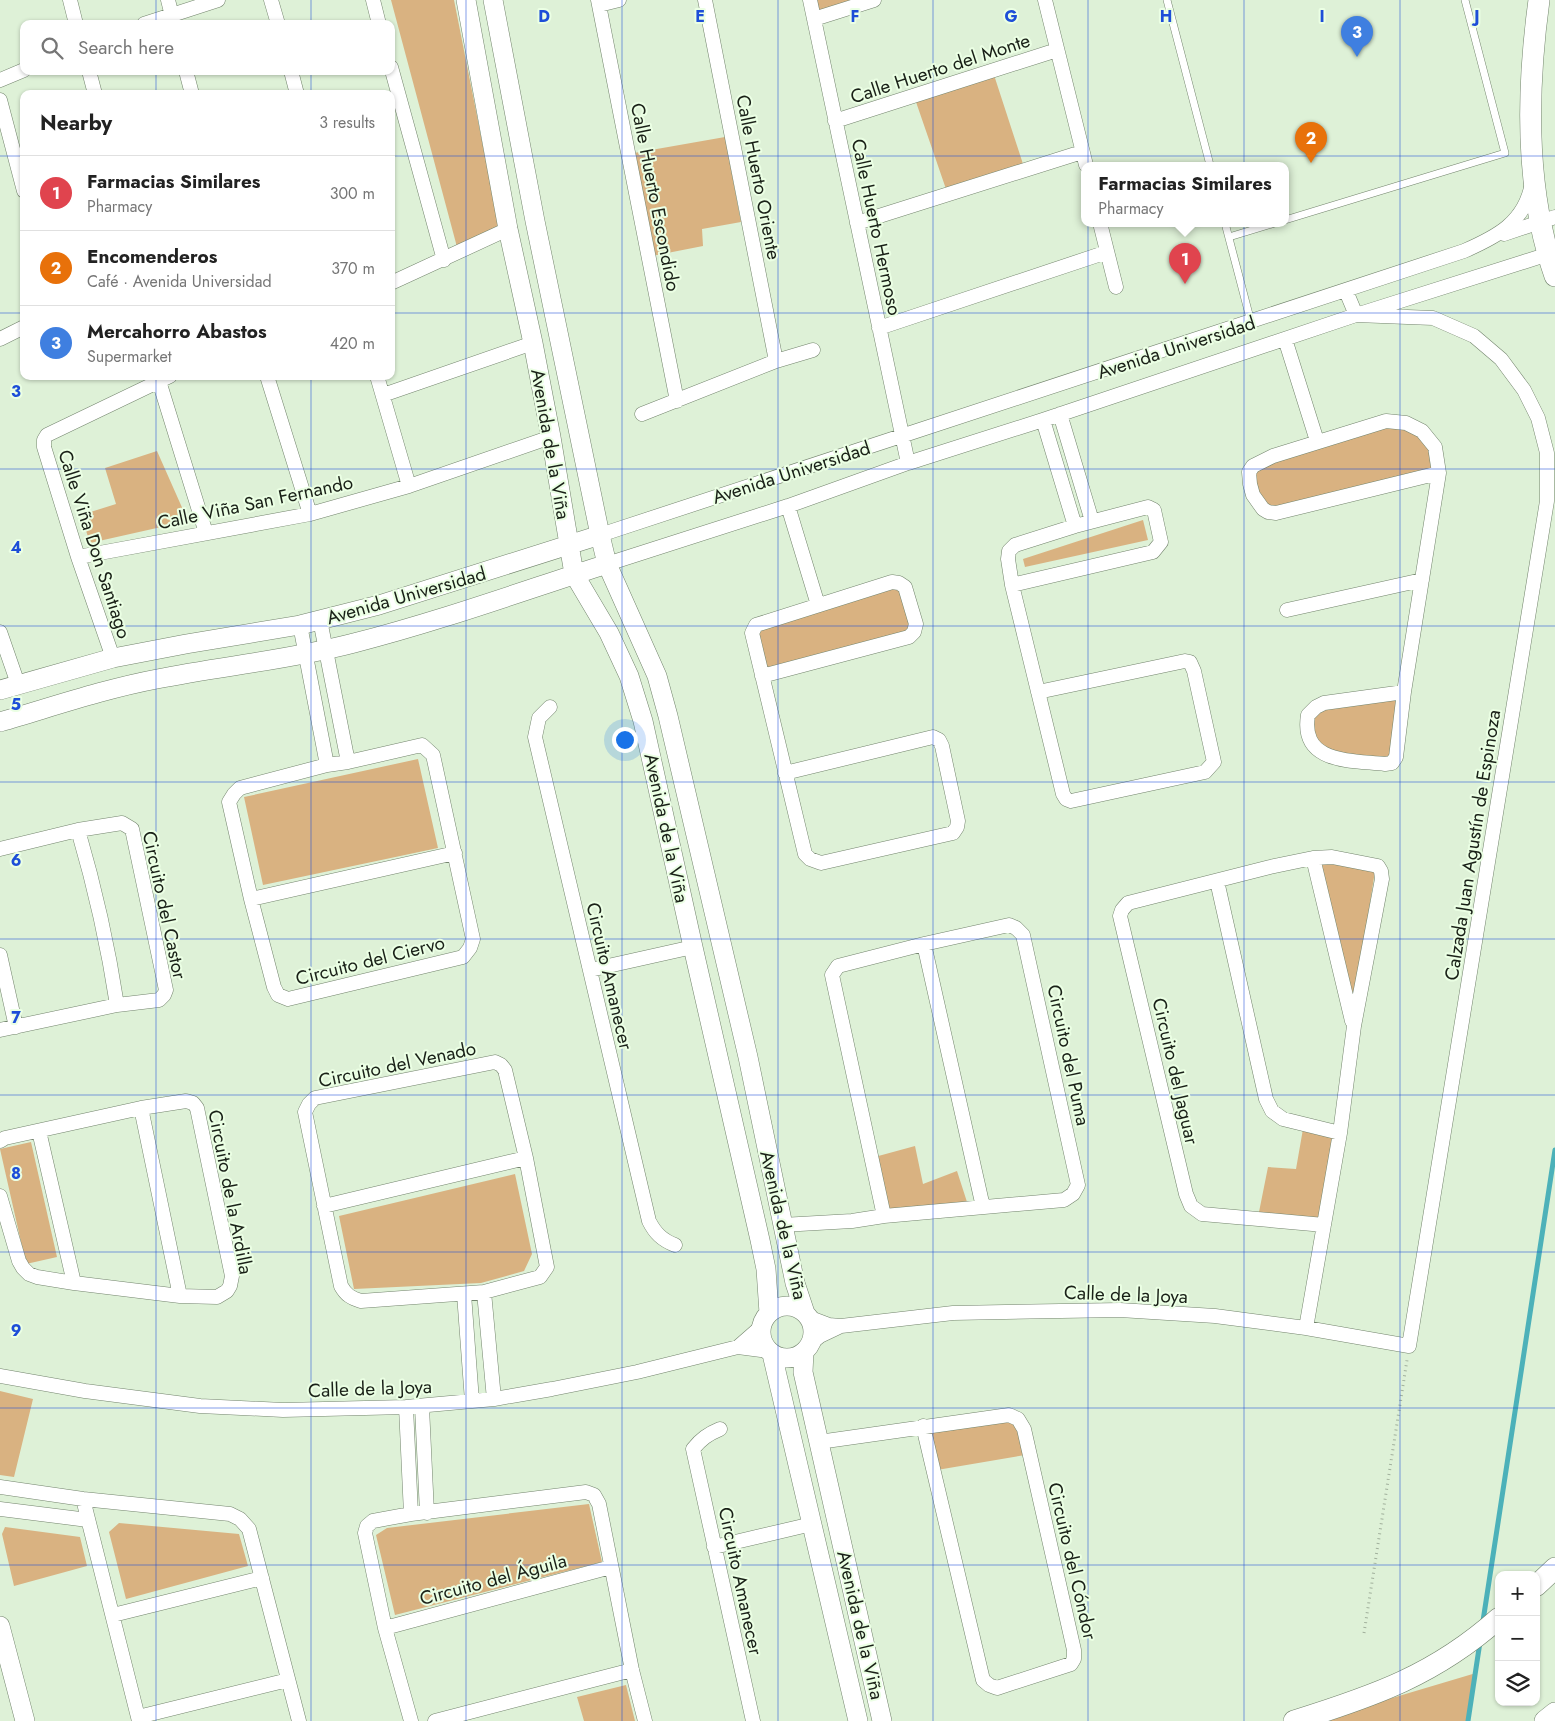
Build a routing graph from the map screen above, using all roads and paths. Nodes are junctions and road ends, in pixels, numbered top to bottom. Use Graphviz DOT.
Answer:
graph roads {
  1 [pos="70,0"];
  2 [pos="168,0"];
  3 [pos="218,0"];
  4 [pos="271,0"];
  5 [pos="373,0"];
  6 [pos="466,0"];
  7 [pos="493,0"];
  8 [pos="619,0"];
  9 [pos="705,0"];
  10 [pos="810,0"];
  11 [pos="874,0"];
  12 [pos="1045,0"];
  13 [pos="1168,0"];
  14 [pos="1465,0"];
  15 [pos="1539,0"];
  16 [pos="599,3"];
  17 [pos="172,19"];
  18 [pos="814,19"];
  19 [pos="75,20"];
  20 [pos="277,20"];
  21 [pos="378,20"];
  22 [pos="1057,50"];
  23 [pos="20,72"];
  24 [pos="90,75"];
  25 [pos="187,75"];
  26 [pos="292,75"];
  27 [pos="393,75"];
  28 [pos="0,80"];
  29 [pos="94,90"];
  30 [pos="191,90"];
  31 [pos="296,90"];
  32 [pos="0,100"];
  33 [pos="835,121"];
  34 [pos="1084,159"];
  35 [pos="1209,162"];
  36 [pos="1534,170"];
  37 [pos="20,176"];
  38 [pos="1289,219"];
  39 [pos="1548,219"];
  40 [pos="857,223"];
  41 [pos="1101,227"];
  42 [pos="1226,227"];
  43 [pos="1262,227"];
  44 [pos="508,229"];
  45 [pos="1229,237"];
  46 [pos="1494,237"];
  47 [pos="1107,252"];
  48 [pos="1551,253"];
  49 [pos="444,260"];
  50 [pos="1555,276"];
  51 [pos="395,281"];
  52 [pos="1116,287"];
  53 [pos="1346,291"];
  54 [pos="1356,315"];
  55 [pos="1251,322"];
  56 [pos="880,328"];
  57 [pos="20,329"];
  58 [pos="0,339"];
  59 [pos="1285,339"];
  60 [pos="533,343"];
  61 [pos="813,350"];
  62 [pos="1501,359"];
  63 [pos="776,361"];
  64 [pos="163,380"];
  65 [pos="165,380"];
  66 [pos="268,380"];
  67 [pos="378,380"];
  68 [pos="383,395"];
  69 [pos="678,401"];
  70 [pos="642,414"];
  71 [pos="1060,414"];
  72 [pos="1043,420"];
  73 [pos="902,435"];
  74 [pos="551,437"];
  75 [pos="1317,441"];
  76 [pos="908,463"];
  77 [pos="1439,473"];
  78 [pos="409,486"];
  79 [pos="788,506"];
  80 [pos="310,514"];
  81 [pos="1092,521"];
  82 [pos="1075,526"];
  83 [pos="206,533"];
  84 [pos="600,535"];
  85 [pos="569,545"];
  86 [pos="78,557"];
  87 [pos="607,564"];
  88 [pos="574,574"];
  89 [pos="1422,580"];
  90 [pos="1012,585"];
  91 [pos="818,605"];
  92 [pos="1287,610"];
  93 [pos="320,620"];
  94 [pos="300,625"];
  95 [pos="0,632"];
  96 [pos="326,649"];
  97 [pos="306,654"];
  98 [pos="113,658"];
  99 [pos="762,676"];
  100 [pos="18,684"];
  101 [pos="0,690"];
  102 [pos="1038,692"];
  103 [pos="1404,692"];
  104 [pos="550,707"];
  105 [pos="0,722"];
  106 [pos="348,762"];
  107 [pos="327,765"];
  108 [pos="785,772"];
  109 [pos="78,830"];
  110 [pos="0,848"];
  111 [pos="455,853"];
  112 [pos="1313,858"];
  113 [pos="703,868"];
  114 [pos="677,873"];
  115 [pos="1217,882"];
  116 [pos="251,899"];
  117 [pos="924,944"];
  118 [pos="693,948"];
  119 [pos="0,955"];
  120 [pos="590,970"];
  121 [pos="118,1005"];
  122 [pos="1354,1026"];
  123 [pos="16,1027"];
  124 [pos="0,1030"];
  125 [pos="748,1057"];
  126 [pos="720,1064"];
  127 [pos="141,1108"];
  128 [pos="38,1131"];
  129 [pos="1340,1133"];
  130 [pos="0,1141"];
  131 [pos="526,1158"];
  132 [pos="0,1196"];
  133 [pos="324,1206"];
  134 [pos="983,1207"];
  135 [pos="2,1212"];
  136 [pos="884,1216"];
  137 [pos="782,1225"];
  138 [pos="1324,1226"];
  139 [pos="675,1246"];
  140 [pos="74,1284"];
  141 [pos="484,1292"];
  142 [pos="464,1294"];
  143 [pos="180,1296"];
  144 [pos="807,1315"];
  145 [pos="765,1320"];
  146 [pos="841,1326"];
  147 [pos="1306,1328"];
  148 [pos="1409,1346"];
  149 [pos="738,1347"];
  150 [pos="807,1348"];
  151 [pos="770,1352"];
  152 [pos="0,1376"];
  153 [pos="494,1398"];
  154 [pos="472,1401"];
  155 [pos="406,1407"];
  156 [pos="422,1407"];
  157 [pos="923,1426"];
  158 [pos="720,1429"];
  159 [pos="819,1442"];
  160 [pos="0,1487"];
  161 [pos="83,1499"];
  162 [pos="0,1509"];
  163 [pos="427,1512"];
  164 [pos="411,1514"];
  165 [pos="88,1520"];
  166 [pos="812,1524"];
  167 [pos="714,1547"];
  168 [pos="611,1567"];
  169 [pos="1555,1568"];
  170 [pos="262,1578"];
  171 [pos="1540,1582"];
  172 [pos="856,1602"];
  173 [pos="832,1608"];
  174 [pos="112,1615"];
  175 [pos="1495,1621"];
  176 [pos="0,1626"];
  177 [pos="385,1628"];
  178 [pos="1364,1634"];
  179 [pos="632,1670"];
  180 [pos="288,1680"];
  181 [pos="1555,1713"];
  182 [pos="138,1719"];
  183 [pos="25,1721"];
  184 [pos="299,1721"];
  185 [pos="411,1721"];
  186 [pos="435,1721"];
  187 [pos="645,1721"];
  188 [pos="753,1721"];
  189 [pos="858,1721"];
  190 [pos="882,1721"];
  191 [pos="1294,1721"];
  192 [pos="1545,1721"];
  1 -- 19 [label="street"];
  2 -- 17 [label="street"];
  3 -- 17 [label="street"];
  4 -- 20 [label="street"];
  5 -- 21 [label="street"];
  6 -- 44 [label="street, Avenida de la Viña"];
  7 -- 84 [label="street, Avenida de la Viña"];
  8 -- 16 [label="street"];
  9 -- 63 [label="street, Calle Huerto Oriente"];
  10 -- 18 [label="street, Calle Huerto Hermoso"];
  11 -- 18 [label="street"];
  12 -- 22 [label="street"];
  13 -- 35 [label="lane"];
  14 -- 38 [label="lane"];
  15 -- 36 [label="main road"];
  16 -- 69 [label="street, Calle Huerto Escondido"];
  18 -- 33 [label="street, Calle Huerto Hermoso"];
  22 -- 33 [label="street, Calle Huerto del Monte"];
  22 -- 34 [label="street"];
  23 -- 28 [label="street"];
  24 -- 29 [label="street"];
  25 -- 30 [label="street"];
  26 -- 31 [label="street"];
  27 -- 49 [label="street"];
  32 -- 37 [label="street"];
  33 -- 40 [label="street, Calle Huerto Hermoso"];
  34 -- 40 [label="street"];
  36 -- 39 [label="main road"];
  36 -- 46 [label="street, Avenida Universidad"];
  39 -- 46 [label="street"];
  39 -- 48 [label="main road"];
  40 -- 56 [label="street, Calle Huerto Hermoso"];
  41 -- 47 [label="street"];
  42 -- 45 [label="lane"];
  43 -- 45 [label="lane"];
  44 -- 49 [label="street"];
  44 -- 60 [label="street, Avenida de la Viña"];
  45 -- 55 [label="lane"];
  46 -- 53 [label="street, Avenida Universidad"];
  47 -- 52 [label="street"];
  47 -- 56 [label="street"];
  48 -- 50 [label="main road"];
  48 -- 54 [label="street, Avenida Universidad"];
  49 -- 51 [label="street"];
  53 -- 54 [label="street"];
  53 -- 55 [label="street, Avenida Universidad"];
  54 -- 59 [label="street, Avenida Universidad"];
  54 -- 62 [label="street, Avenida Universidad"];
  55 -- 73 [label="street, Avenida Universidad"];
  56 -- 73 [label="street, Calle Huerto Hermoso"];
  57 -- 58 [label="street"];
  59 -- 71 [label="street, Avenida Universidad"];
  59 -- 75 [label="street"];
  60 -- 68 [label="street"];
  60 -- 74 [label="street, Avenida de la Viña"];
  61 -- 63 [label="street"];
  62 -- 148 [label="street, Calzada Juan Agustín de Espinoza"];
  63 -- 69 [label="street"];
  64 -- 86 [label="street, Calle Viña Don Santiago"];
  65 -- 83 [label="street"];
  66 -- 80 [label="street"];
  67 -- 68 [label="street"];
  68 -- 78 [label="street"];
  69 -- 70 [label="street"];
  71 -- 72 [label="street, Avenida Universidad"];
  71 -- 81 [label="street"];
  72 -- 76 [label="street, Avenida Universidad"];
  72 -- 82 [label="street"];
  73 -- 76 [label="street, Calle Huerto Hermoso"];
  73 -- 84 [label="street, Avenida Universidad"];
  74 -- 78 [label="street, Calle Viña San Fernando"];
  74 -- 85 [label="street, Avenida de la Viña"];
  75 -- 77 [label="street"];
  75 -- 77 [label="street"];
  76 -- 79 [label="street, Avenida Universidad"];
  77 -- 89 [label="street"];
  78 -- 80 [label="street, Calle Viña San Fernando"];
  79 -- 87 [label="street, Avenida Universidad"];
  79 -- 91 [label="street"];
  80 -- 83 [label="street, Calle Viña San Fernando"];
  81 -- 82 [label="street"];
  81 -- 90 [label="street"];
  82 -- 90 [label="street"];
  83 -- 86 [label="street, Calle Viña San Fernando"];
  84 -- 85 [label="street, Avenida Universidad"];
  84 -- 87 [label="street, Avenida de la Viña"];
  85 -- 88 [label="street, Avenida de la Viña"];
  85 -- 93 [label="street, Avenida Universidad"];
  86 -- 98 [label="street, Calle Viña Don Santiago"];
  87 -- 88 [label="street, Avenida Universidad"];
  87 -- 113 [label="street, Avenida de la Viña"];
  88 -- 96 [label="street, Avenida Universidad"];
  88 -- 114 [label="street, Avenida de la Viña"];
  89 -- 92 [label="street"];
  89 -- 103 [label="street"];
  90 -- 102 [label="street"];
  91 -- 99 [label="street"];
  91 -- 99 [label="street"];
  93 -- 94 [label="street, Avenida Universidad"];
  93 -- 96 [label="street"];
  94 -- 97 [label="street"];
  94 -- 98 [label="street, Avenida Universidad"];
  95 -- 100 [label="street"];
  96 -- 97 [label="street, Avenida Universidad"];
  96 -- 106 [label="street"];
  97 -- 105 [label="street, Avenida Universidad"];
  97 -- 107 [label="street"];
  98 -- 100 [label="street, Avenida Universidad"];
  99 -- 108 [label="street"];
  100 -- 101 [label="street, Avenida Universidad"];
  102 -- 102 [label="street"];
  103 -- 103 [label="street"];
  104 -- 120 [label="street, Circuito Amanecer"];
  106 -- 107 [label="street, Circuito del Ciervo"];
  106 -- 111 [label="street, Circuito del Ciervo"];
  107 -- 116 [label="street, Circuito del Ciervo"];
  108 -- 108 [label="street"];
  109 -- 110 [label="street, Circuito del Castor"];
  109 -- 121 [label="street"];
  109 -- 121 [label="street, Circuito del Castor"];
  111 -- 116 [label="street"];
  111 -- 116 [label="street, Circuito del Ciervo"];
  112 -- 115 [label="street, Circuito del Jaguar"];
  112 -- 122 [label="street, Circuito del Jaguar"];
  112 -- 122 [label="street, Circuito del Jaguar"];
  113 -- 114 [label="street"];
  113 -- 125 [label="street, Avenida de la Viña"];
  114 -- 118 [label="street, Avenida de la Viña"];
  115 -- 129 [label="street"];
  115 -- 138 [label="street, Circuito del Jaguar"];
  117 -- 134 [label="street"];
  117 -- 134 [label="street, Circuito del Puma"];
  117 -- 136 [label="street, Circuito del Puma"];
  118 -- 120 [label="street"];
  118 -- 126 [label="street, Avenida de la Viña"];
  119 -- 123 [label="street"];
  120 -- 139 [label="street, Circuito Amanecer"];
  121 -- 123 [label="street, Circuito del Castor"];
  122 -- 129 [label="street, Circuito del Jaguar"];
  123 -- 124 [label="street, Circuito del Castor"];
  125 -- 126 [label="street"];
  125 -- 137 [label="street, Avenida de la Viña"];
  126 -- 145 [label="street, Avenida de la Viña"];
  127 -- 128 [label="street, Circuito de la Ardilla"];
  127 -- 143 [label="street"];
  127 -- 143 [label="street, Circuito de la Ardilla"];
  128 -- 130 [label="street, Circuito de la Ardilla"];
  128 -- 140 [label="street"];
  129 -- 138 [label="street, Circuito del Jaguar"];
  131 -- 133 [label="street"];
  131 -- 133 [label="street, Circuito del Venado"];
  131 -- 141 [label="street, Circuito del Venado"];
  132 -- 135 [label="street, Circuito de la Ardilla"];
  133 -- 142 [label="street, Circuito del Venado"];
  134 -- 136 [label="street, Circuito del Puma"];
  135 -- 140 [label="street, Circuito de la Ardilla"];
  136 -- 137 [label="street, Circuito del Puma"];
  137 -- 144 [label="street, Avenida de la Viña"];
  138 -- 147 [label="street, Circuito del Jaguar"];
  140 -- 143 [label="street, Circuito de la Ardilla"];
  141 -- 142 [label="street, Circuito del Venado"];
  141 -- 153 [label="street"];
  142 -- 154 [label="street"];
  144 -- 145 [label="street"];
  144 -- 146 [label="street, Calle de la Joya"];
  144 -- 150 [label="street"];
  145 -- 149 [label="street, Calle de la Joya"];
  145 -- 151 [label="street"];
  146 -- 147 [label="street, Calle de la Joya"];
  146 -- 150 [label="street, Calle de la Joya"];
  147 -- 148 [label="street, Calle de la Joya"];
  148 -- 178 [label="path"];
  149 -- 151 [label="street, Calle de la Joya"];
  149 -- 153 [label="street, Calle de la Joya"];
  150 -- 151 [label="street"];
  150 -- 159 [label="street, Avenida de la Viña"];
  151 -- 166 [label="street, Avenida de la Viña"];
  152 -- 155 [label="street, Calle de la Joya"];
  153 -- 154 [label="street, Calle de la Joya"];
  154 -- 156 [label="street, Calle de la Joya"];
  155 -- 156 [label="street, Calle de la Joya"];
  155 -- 164 [label="street"];
  156 -- 163 [label="street"];
  157 -- 157 [label="street, Circuito del Cóndor"];
  157 -- 159 [label="street, Circuito del Cóndor"];
  158 -- 167 [label="street, Circuito Amanecer"];
  159 -- 172 [label="street, Avenida de la Viña"];
  160 -- 161 [label="street"];
  161 -- 165 [label="street"];
  161 -- 170 [label="street"];
  162 -- 165 [label="street"];
  163 -- 164 [label="street"];
  163 -- 168 [label="street"];
  164 -- 177 [label="street"];
  165 -- 174 [label="street"];
  166 -- 167 [label="street"];
  166 -- 173 [label="street, Avenida de la Viña"];
  167 -- 188 [label="street, Circuito Amanecer"];
  168 -- 177 [label="street, Circuito del Águila"];
  168 -- 179 [label="street"];
  169 -- 171 [label="main road"];
  170 -- 174 [label="street"];
  170 -- 180 [label="street"];
  172 -- 173 [label="street"];
  172 -- 190 [label="street, Avenida de la Viña"];
  173 -- 189 [label="street, Avenida de la Viña"];
  174 -- 182 [label="street"];
  175 -- 191 [label="main road"];
  176 -- 183 [label="street"];
  177 -- 185 [label="street"];
  179 -- 186 [label="street"];
  179 -- 187 [label="street"];
  180 -- 182 [label="street"];
  180 -- 184 [label="street"];
  181 -- 192 [label="main road"];
}
